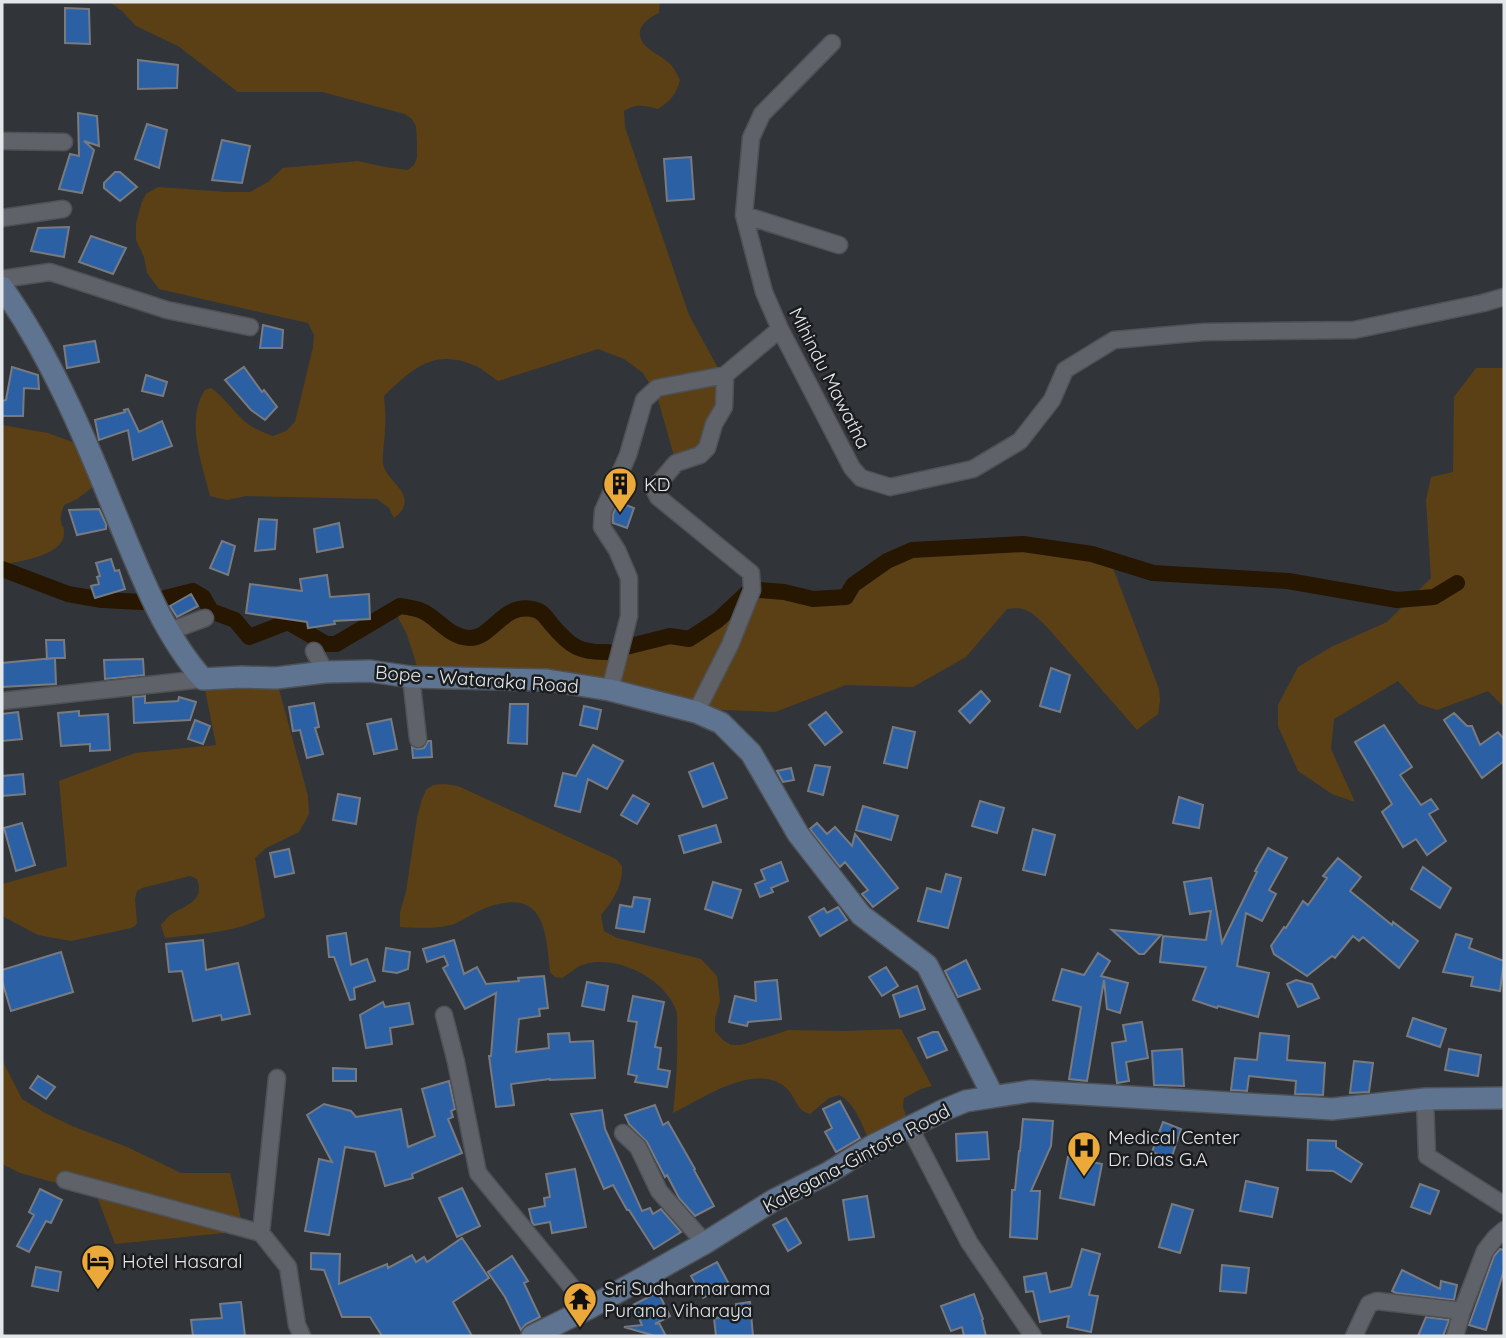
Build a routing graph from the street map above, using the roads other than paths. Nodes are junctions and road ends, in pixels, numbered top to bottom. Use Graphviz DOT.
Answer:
graph roads {
  1 [pos="832,43"];
  2 [pos="2,141"];
  3 [pos="64,142"];
  4 [pos="63,209"];
  5 [pos="744,215"];
  6 [pos="2,218"];
  7 [pos="839,245"];
  8 [pos="2,279"];
  9 [pos="2,287"];
  10 [pos="1504,297"];
  11 [pos="250,327"];
  12 [pos="780,329"];
  13 [pos="725,375"];
  14 [pos="205,618"];
  15 [pos="170,631"];
  16 [pos="314,651"];
  17 [pos="326,673"];
  18 [pos="411,677"];
  19 [pos="203,679"];
  20 [pos="610,690"];
  21 [pos="2,701"];
  22 [pos="696,712"];
  23 [pos="418,739"];
  24 [pos="444,1015"];
  25 [pos="277,1078"];
  26 [pos="993,1096"];
  27 [pos="1504,1098"];
  28 [pos="1425,1099"];
  29 [pos="910,1128"];
  30 [pos="623,1133"];
  31 [pos="65,1180"];
  32 [pos="1504,1205"];
  33 [pos="1504,1230"];
  34 [pos="261,1233"];
  35 [pos="705,1243"];
  36 [pos="589,1308"];
  37 [pos="1462,1311"];
  38 [pos="302,1336"];
  39 [pos="532,1336"];
  40 [pos="1033,1336"];
  41 [pos="1354,1336"];
  42 [pos="1454,1336"];
  1 -- 5 [label="street, Mihindu Mawatha"];
  2 -- 3 [label="street"];
  4 -- 6 [label="street"];
  5 -- 7 [label="street"];
  5 -- 12 [label="street, Mihindu Mawatha"];
  8 -- 11 [label="street"];
  9 -- 15 [label="street"];
  10 -- 12 [label="street, Mihindu Mawatha"];
  12 -- 13 [label="street"];
  13 -- 20 [label="street"];
  13 -- 22 [label="street"];
  14 -- 15 [label="street"];
  15 -- 19 [label="street"];
  16 -- 17 [label="street"];
  17 -- 18 [label="street, Bope - Wataraka Road"];
  17 -- 19 [label="street, Bope - Wataraka Road"];
  18 -- 20 [label="street, Bope - Wataraka Road"];
  18 -- 23 [label="street"];
  19 -- 21 [label="street"];
  20 -- 22 [label="street, Bope - Wataraka Road"];
  22 -- 26 [label="street, Bope - Wataraka Road"];
  24 -- 36 [label="street"];
  25 -- 34 [label="street"];
  26 -- 28 [label="street, Kalegana-Gintota Road"];
  26 -- 29 [label="street, Kalegana-Gintota Road"];
  27 -- 28 [label="street, Kalegana-Gintota Road"];
  28 -- 32 [label="street"];
  29 -- 35 [label="street, Kalegana-Gintota Road"];
  29 -- 40 [label="street"];
  30 -- 35 [label="street"];
  31 -- 34 [label="street"];
  33 -- 37 [label="street"];
  34 -- 38 [label="street"];
  35 -- 36 [label="street, Kalegana-Gintota Road"];
  36 -- 39 [label="street, Kalegana-Gintota Road"];
  37 -- 41 [label="street"];
  37 -- 42 [label="street"];
}
